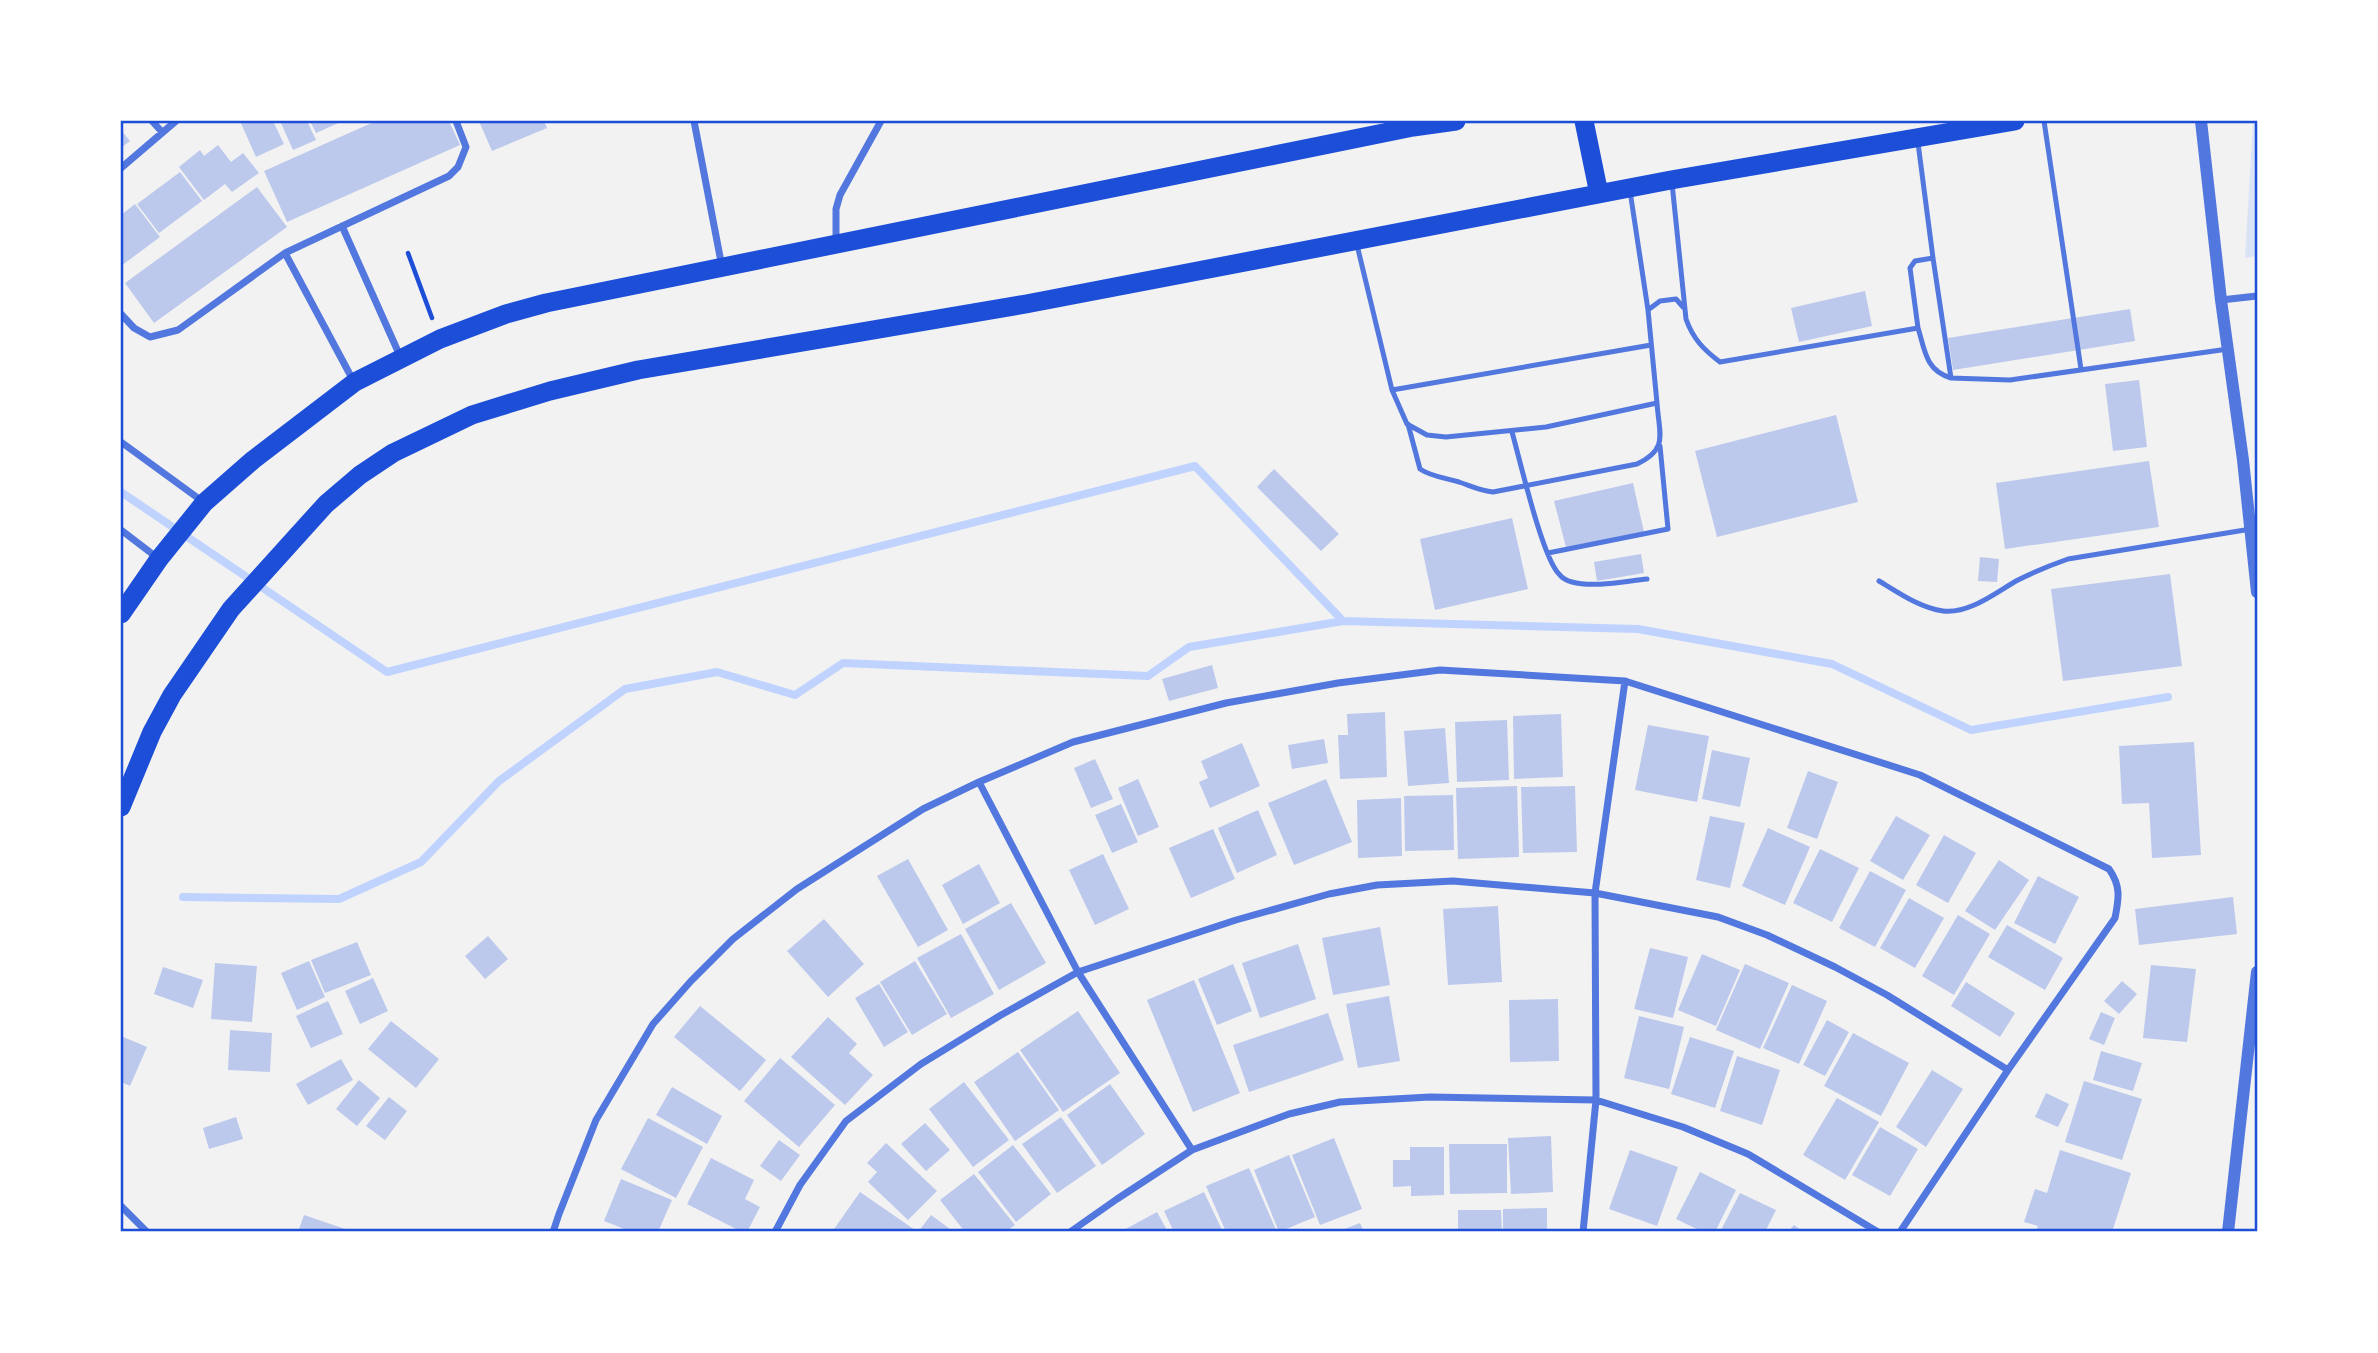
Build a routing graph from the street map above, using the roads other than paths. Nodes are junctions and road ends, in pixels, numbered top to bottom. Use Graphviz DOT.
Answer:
graph roads {
  1 [pos="152,121"];
  2 [pos="176,121"];
  3 [pos="456,121"];
  4 [pos="694,121"];
  5 [pos="880,121"];
  6 [pos="1456,121"];
  7 [pos="1584,121"];
  8 [pos="2015,121"];
  9 [pos="2044,121"];
  10 [pos="2201,121"];
  11 [pos="1412,124"];
  12 [pos="162,132"];
  13 [pos="1917,138"];
  14 [pos="121,168"];
  15 [pos="1671,180"];
  16 [pos="1630,188"];
  17 [pos="1599,194"];
  18 [pos="342,226"];
  19 [pos="1356,242"];
  20 [pos="836,245"];
  21 [pos="285,253"];
  22 [pos="1933,258"];
  23 [pos="723,268"];
  24 [pos="2257,296"];
  25 [pos="2221,300"];
  26 [pos="1685,309"];
  27 [pos="1648,310"];
  28 [pos="121,314"];
  29 [pos="1918,328"];
  30 [pos="1651,345"];
  31 [pos="2228,349"];
  32 [pos="401,358"];
  33 [pos="2081,369"];
  34 [pos="1951,378"];
  35 [pos="355,382"];
  36 [pos="1392,390"];
  37 [pos="1657,403"];
  38 [pos="1408,424"];
  39 [pos="1512,432"];
  40 [pos="121,442"];
  41 [pos="1660,443"];
  42 [pos="1528,487"];
  43 [pos="204,503"];
  44 [pos="2251,529"];
  45 [pos="121,530"];
  46 [pos="1548,554"];
  47 [pos="161,556"];
  48 [pos="1647,579"];
  49 [pos="1879,581"];
  50 [pos="2257,592"];
  51 [pos="121,614"];
  52 [pos="1625,681"];
  53 [pos="979,782"];
  54 [pos="121,807"];
  55 [pos="1595,893"];
  56 [pos="1078,972"];
  57 [pos="2257,972"];
  58 [pos="2008,1070"];
  59 [pos="1596,1100"];
  60 [pos="1192,1150"];
  61 [pos="121,1206"];
  62 [pos="147,1232"];
  63 [pos="554,1232"];
  64 [pos="775,1232"];
  65 [pos="1070,1232"];
  66 [pos="1583,1232"];
  67 [pos="1878,1232"];
  68 [pos="1900,1232"];
  69 [pos="2228,1232"];
  1 -- 12 [label="street"];
  2 -- 12 [label="street"];
  3 -- 18 [label="street"];
  4 -- 23 [label="street"];
  5 -- 20 [label="street"];
  6 -- 11 [label="highway"];
  7 -- 17 [label="highway"];
  8 -- 13 [label="highway"];
  9 -- 33 [label="lane"];
  10 -- 25 [label="street"];
  11 -- 20 [label="highway"];
  12 -- 14 [label="street"];
  13 -- 15 [label="highway"];
  13 -- 22 [label="lane"];
  15 -- 16 [label="highway"];
  15 -- 26 [label="lane"];
  16 -- 17 [label="highway"];
  16 -- 27 [label="lane"];
  17 -- 19 [label="highway"];
  18 -- 21 [label="street"];
  18 -- 32 [label="street"];
  19 -- 36 [label="lane"];
  19 -- 54 [label="highway"];
  20 -- 23 [label="highway"];
  21 -- 28 [label="street"];
  21 -- 35 [label="street"];
  22 -- 29 [label="lane"];
  22 -- 34 [label="lane"];
  23 -- 32 [label="highway"];
  24 -- 25 [label="street"];
  25 -- 31 [label="street"];
  26 -- 27 [label="lane"];
  26 -- 29 [label="lane"];
  27 -- 30 [label="lane"];
  29 -- 34 [label="lane"];
  30 -- 36 [label="lane"];
  30 -- 37 [label="lane"];
  31 -- 33 [label="lane"];
  31 -- 44 [label="street"];
  32 -- 35 [label="highway"];
  33 -- 34 [label="lane"];
  35 -- 43 [label="highway"];
  36 -- 38 [label="lane"];
  37 -- 39 [label="lane"];
  37 -- 41 [label="lane"];
  38 -- 39 [label="lane"];
  38 -- 42 [label="lane"];
  39 -- 42 [label="lane"];
  40 -- 43 [label="street"];
  41 -- 42 [label="lane"];
  41 -- 46 [label="lane"];
  42 -- 46 [label="lane"];
  43 -- 47 [label="highway"];
  44 -- 49 [label="lane"];
  44 -- 50 [label="street"];
  45 -- 47 [label="street"];
  46 -- 48 [label="lane"];
  47 -- 51 [label="highway"];
  52 -- 53 [label="street"];
  52 -- 55 [label="street"];
  52 -- 58 [label="street"];
  53 -- 56 [label="street"];
  53 -- 63 [label="street"];
  55 -- 56 [label="street"];
  55 -- 58 [label="street"];
  55 -- 59 [label="street"];
  56 -- 60 [label="street"];
  56 -- 64 [label="street"];
  57 -- 69 [label="street"];
  58 -- 68 [label="street"];
  59 -- 60 [label="street"];
  59 -- 66 [label="street"];
  59 -- 67 [label="street"];
  60 -- 65 [label="street"];
  61 -- 62 [label="street"];
}
